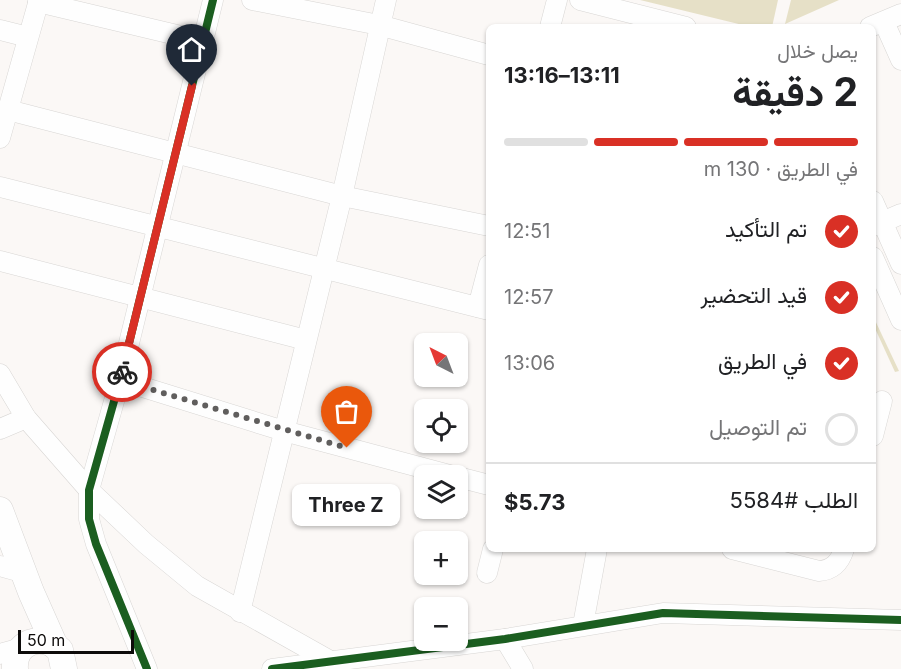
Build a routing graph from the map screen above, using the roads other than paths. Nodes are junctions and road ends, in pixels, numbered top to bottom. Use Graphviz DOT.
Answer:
graph roads {
  1 [pos="213,0"];
  2 [pos="252,0"];
  3 [pos="386,0"];
  4 [pos="556,0"];
  5 [pos="580,0"];
  6 [pos="38,1"];
  7 [pos="885,21"];
  8 [pos="551,24"];
  9 [pos="674,24"];
  10 [pos="379,26"];
  11 [pos="0,30"];
  12 [pos="28,37"];
  13 [pos="202,41"];
  14 [pos="486,54"];
  15 [pos="901,60"];
  16 [pos="8,110"];
  17 [pos="0,138"];
  18 [pos="175,153"];
  19 [pos="0,187"];
  20 [pos="342,196"];
  21 [pos="901,214"];
  22 [pos="878,224"];
  23 [pos="486,225"];
  24 [pos="158,227"];
  25 [pos="0,261"];
  26 [pos="876,264"];
  27 [pos="901,264"];
  28 [pos="325,269"];
  29 [pos="486,287"];
  30 [pos="140,297"];
  31 [pos="483,309"];
  32 [pos="901,320"];
  33 [pos="306,340"];
  34 [pos="0,374"];
  35 [pos="120,380"];
  36 [pos="885,401"];
  37 [pos="26,418"];
  38 [pos="876,427"];
  39 [pos="0,429"];
  40 [pos="284,431"];
  41 [pos="414,466"];
  42 [pos="468,480"];
  43 [pos="486,484"];
  44 [pos="89,490"];
  45 [pos="0,510"];
  46 [pos="492,552"];
  47 [pos="596,552"];
  48 [pos="744,552"];
  49 [pos="843,552"];
  50 [pos="0,566"];
  51 [pos="487,573"];
  52 [pos="28,582"];
  53 [pos="240,612"];
  54 [pos="901,620"];
  55 [pos="583,625"];
  56 [pos="505,639"];
  57 [pos="16,654"];
  58 [pos="63,660"];
  59 [pos="332,662"];
  60 [pos="356,665"];
  61 [pos="147,669"];
  62 [pos="272,669"];
  63 [pos="523,669"];
  1 -- 13 [label="street"];
  2 -- 10 [label="street"];
  3 -- 10 [label="street"];
  4 -- 8 [label="street"];
  5 -- 9 [label="street"];
  6 -- 12 [label="street"];
  6 -- 13 [label="street"];
  7 -- 15 [label="street"];
  10 -- 14 [label="street"];
  10 -- 20 [label="street"];
  11 -- 12 [label="street"];
  12 -- 16 [label="street"];
  13 -- 18 [label="street"];
  16 -- 17 [label="street"];
  16 -- 18 [label="street"];
  18 -- 20 [label="street"];
  18 -- 24 [label="street"];
  19 -- 24 [label="street"];
  20 -- 23 [label="street"];
  20 -- 28 [label="street"];
  21 -- 22 [label="street"];
  22 -- 27 [label="street"];
  24 -- 28 [label="street"];
  24 -- 30 [label="street"];
  25 -- 30 [label="street"];
  26 -- 32 [label="street"];
  28 -- 31 [label="street"];
  28 -- 33 [label="street"];
  29 -- 31 [label="street"];
  30 -- 33 [label="street"];
  30 -- 35 [label="street"];
  33 -- 40 [label="street"];
  34 -- 37 [label="street"];
  35 -- 40 [label="street"];
  35 -- 44 [label="street"];
  36 -- 38 [label="street"];
  37 -- 39 [label="street"];
  37 -- 44 [label="street"];
  40 -- 41 [label="street"];
  40 -- 53 [label="street"];
  42 -- 43 [label="street"];
  44 -- 53 [label="street"];
  44 -- 61 [label="street"];
  45 -- 52 [label="main road"];
  46 -- 51 [label="street"];
  47 -- 55 [label="street"];
  48 -- 49 [label="street"];
  50 -- 52 [label="street"];
  52 -- 57 [label="main road"];
  52 -- 58 [label="main road"];
  53 -- 59 [label="street"];
  54 -- 55 [label="street"];
  55 -- 56 [label="street"];
  56 -- 60 [label="street"];
  56 -- 63 [label="street"];
  57 -- 58 [label="main road"];
  59 -- 60 [label="street"];
  59 -- 62 [label="street"];
}
